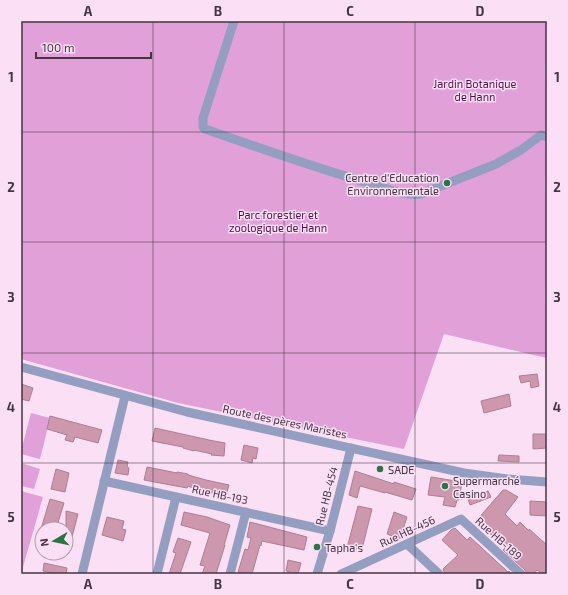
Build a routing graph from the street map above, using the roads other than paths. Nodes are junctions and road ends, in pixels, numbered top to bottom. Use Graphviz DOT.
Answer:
graph roads {
  1 [pos="234,21"];
  2 [pos="547,137"];
  3 [pos="21,367"];
  4 [pos="125,396"];
  5 [pos="351,448"];
  6 [pos="104,481"];
  7 [pos="547,482"];
  8 [pos="176,497"];
  9 [pos="246,512"];
  10 [pos="461,519"];
  11 [pos="330,530"];
  12 [pos="407,544"];
  13 [pos="354,572"];
  14 [pos="82,574"];
  15 [pos="157,574"];
  16 [pos="230,574"];
  17 [pos="317,574"];
  18 [pos="341,574"];
  19 [pos="439,574"];
  20 [pos="521,574"];
  1 -- 2 [label="street"];
  3 -- 4 [label="street, Route des pères Maristes"];
  4 -- 5 [label="street, Route des pères Maristes"];
  4 -- 6 [label="street"];
  5 -- 7 [label="street, Route des pères Maristes"];
  5 -- 11 [label="street, Rue HB-454"];
  6 -- 8 [label="street, Rue HB-193"];
  6 -- 14 [label="street"];
  8 -- 9 [label="street, Rue HB-193"];
  8 -- 15 [label="street"];
  9 -- 11 [label="street, Rue HB-193"];
  9 -- 16 [label="street"];
  10 -- 12 [label="street, Rue HB-456"];
  10 -- 20 [label="street, Rue HB-189"];
  11 -- 17 [label="street, Rue HB-454"];
  12 -- 13 [label="street, Rue HB-456"];
  12 -- 19 [label="street"];
  13 -- 18 [label="street, Rue HB-456"];
}
